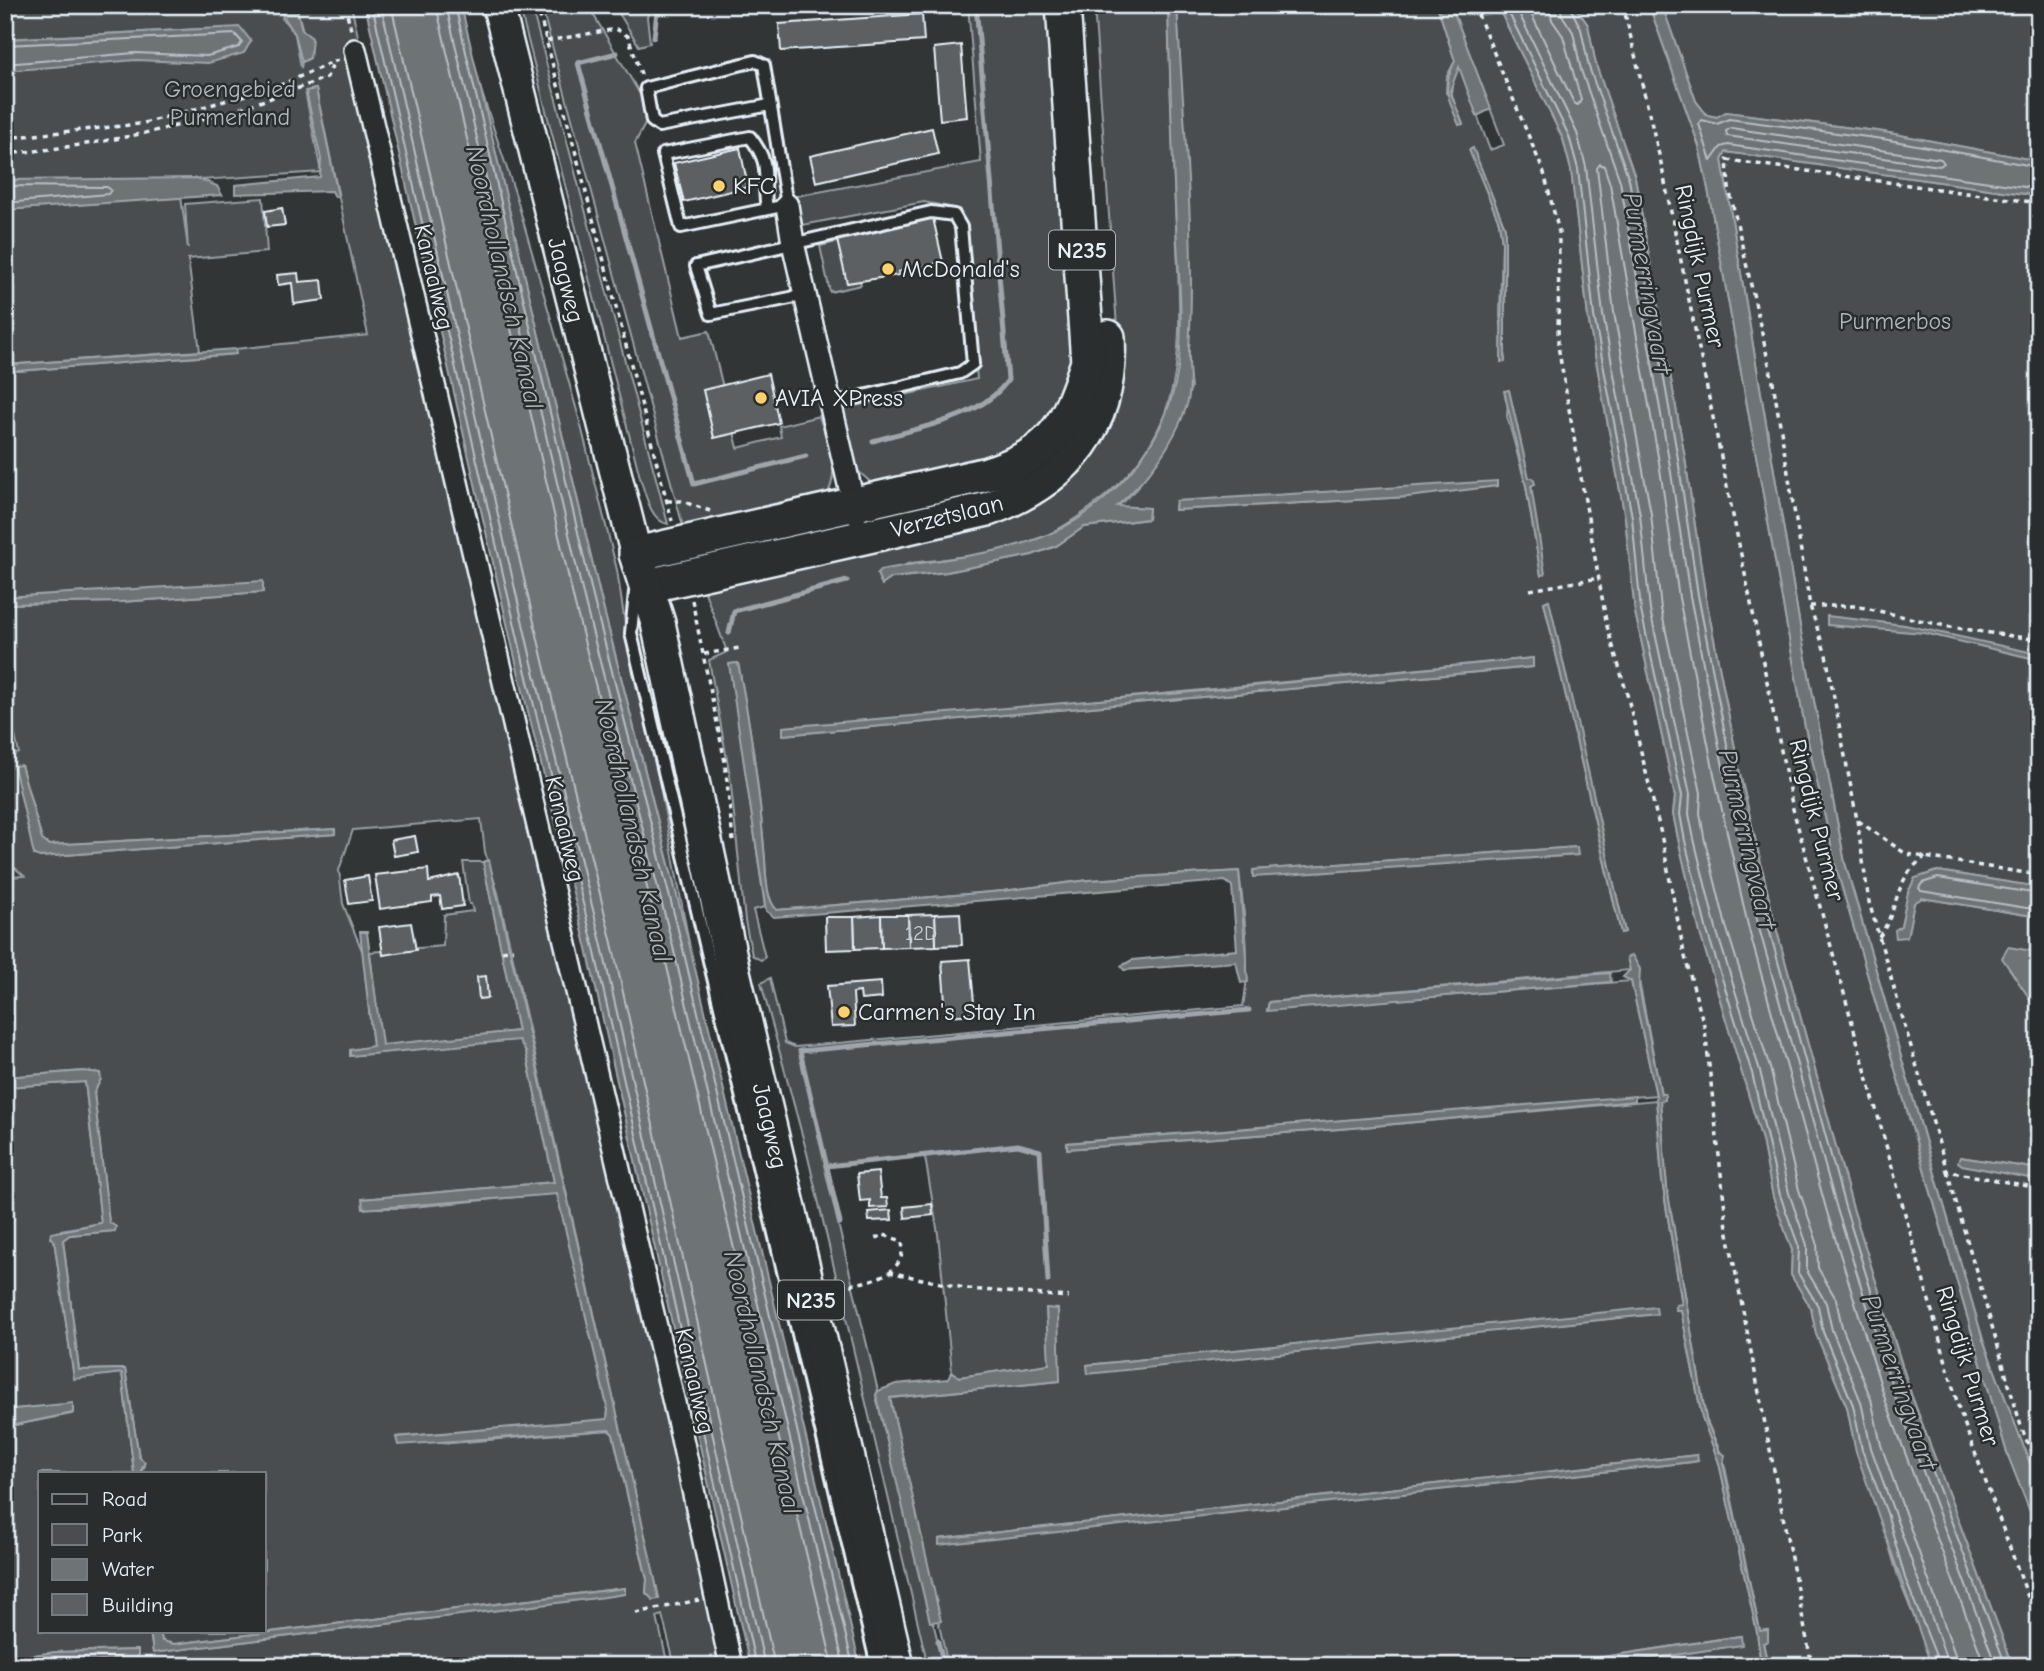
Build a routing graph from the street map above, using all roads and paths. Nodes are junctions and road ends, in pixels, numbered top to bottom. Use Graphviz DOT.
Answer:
graph roads {
  1 [pos="345,5"];
  2 [pos="498,5"];
  3 [pos="537,5"];
  4 [pos="1063,5"];
  5 [pos="1085,5"];
  6 [pos="1474,5"];
  7 [pos="1623,5"];
  8 [pos="547,41"];
  9 [pos="355,50"];
  10 [pos="334,62"];
  11 [pos="646,88"];
  12 [pos="770,105"];
  13 [pos="5,138"];
  14 [pos="5,154"];
  15 [pos="2039,203"];
  16 [pos="777,207"];
  17 [pos="793,243"];
  18 [pos="804,295"];
  19 [pos="830,404"];
  20 [pos="853,505"];
  21 [pos="862,537"];
  22 [pos="678,545"];
  23 [pos="636,554"];
  24 [pos="687,577"];
  25 [pos="1599,578"];
  26 [pos="1530,590"];
  27 [pos="641,594"];
  28 [pos="1810,606"];
  29 [pos="2039,640"];
  30 [pos="740,648"];
  31 [pos="704,654"];
  32 [pos="1857,820"];
  33 [pos="733,848"];
  34 [pos="1924,857"];
  35 [pos="2039,875"];
  36 [pos="1879,937"];
  37 [pos="513,949"];
  38 [pos="502,951"];
  39 [pos="1947,1171"];
  40 [pos="2039,1188"];
  41 [pos="872,1240"];
  42 [pos="889,1272"];
  43 [pos="828,1290"];
  44 [pos="1069,1297"];
  45 [pos="2039,1472"];
  46 [pos="715,1597"];
  47 [pos="636,1613"];
  48 [pos="2039,1628"];
  49 [pos="731,1666"];
  50 [pos="877,1666"];
  51 [pos="897,1666"];
  52 [pos="1812,1666"];
  1 -- 9 [label="path"];
  2 -- 23 [label="main road, Jaagweg / N235"];
  3 -- 8 [label="path"];
  4 -- 20 [label="main road, Verzetslaan / N235"];
  5 -- 21 [label="main road, Verzetslaan / N235"];
  6 -- 25 [label="path"];
  7 -- 48 [label="path, Ringdijk Purmer"];
  8 -- 11 [label="path"];
  8 -- 22 [label="path"];
  9 -- 10 [label="path"];
  9 -- 46 [label="street, Kanaalweg"];
  10 -- 13 [label="path"];
  10 -- 14 [label="path"];
  11 -- 12 [label="lane"];
  11 -- 12 [label="lane, Verzetslaan"];
  12 -- 16 [label="lane, Verzetslaan"];
  15 -- 28 [label="path"];
  16 -- 16 [label="lane, Verzetslaan"];
  16 -- 17 [label="street, Verzetslaan"];
  17 -- 18 [label="street, Verzetslaan"];
  17 -- 18 [label="lane"];
  17 -- 19 [label="lane"];
  18 -- 19 [label="street, Verzetslaan"];
  19 -- 20 [label="street, Verzetslaan"];
  20 -- 21 [label="street"];
  20 -- 22 [label="main road, Verzetslaan / N235"];
  21 -- 24 [label="main road, Verzetslaan / N235"];
  22 -- 23 [label="main road, Verzetslaan / N235"];
  23 -- 27 [label="main road, Jaagweg / N235"];
  24 -- 27 [label="main road, Verzetslaan / N235"];
  24 -- 31 [label="path"];
  25 -- 26 [label="path"];
  25 -- 52 [label="path"];
  27 -- 43 [label="main road, Jaagweg / N235"];
  27 -- 50 [label="lane, Jaagweg"];
  28 -- 29 [label="path"];
  28 -- 32 [label="path"];
  30 -- 31 [label="path"];
  31 -- 33 [label="path"];
  32 -- 34 [label="path"];
  32 -- 36 [label="path"];
  34 -- 35 [label="path"];
  34 -- 36 [label="path"];
  36 -- 39 [label="path"];
  37 -- 38 [label="path"];
  39 -- 40 [label="path"];
  39 -- 45 [label="path"];
  41 -- 42 [label="path"];
  42 -- 43 [label="path"];
  42 -- 44 [label="path"];
  43 -- 51 [label="main road, Jaagweg / N235"];
  46 -- 47 [label="path"];
  46 -- 49 [label="street, Kanaalweg"];
}
